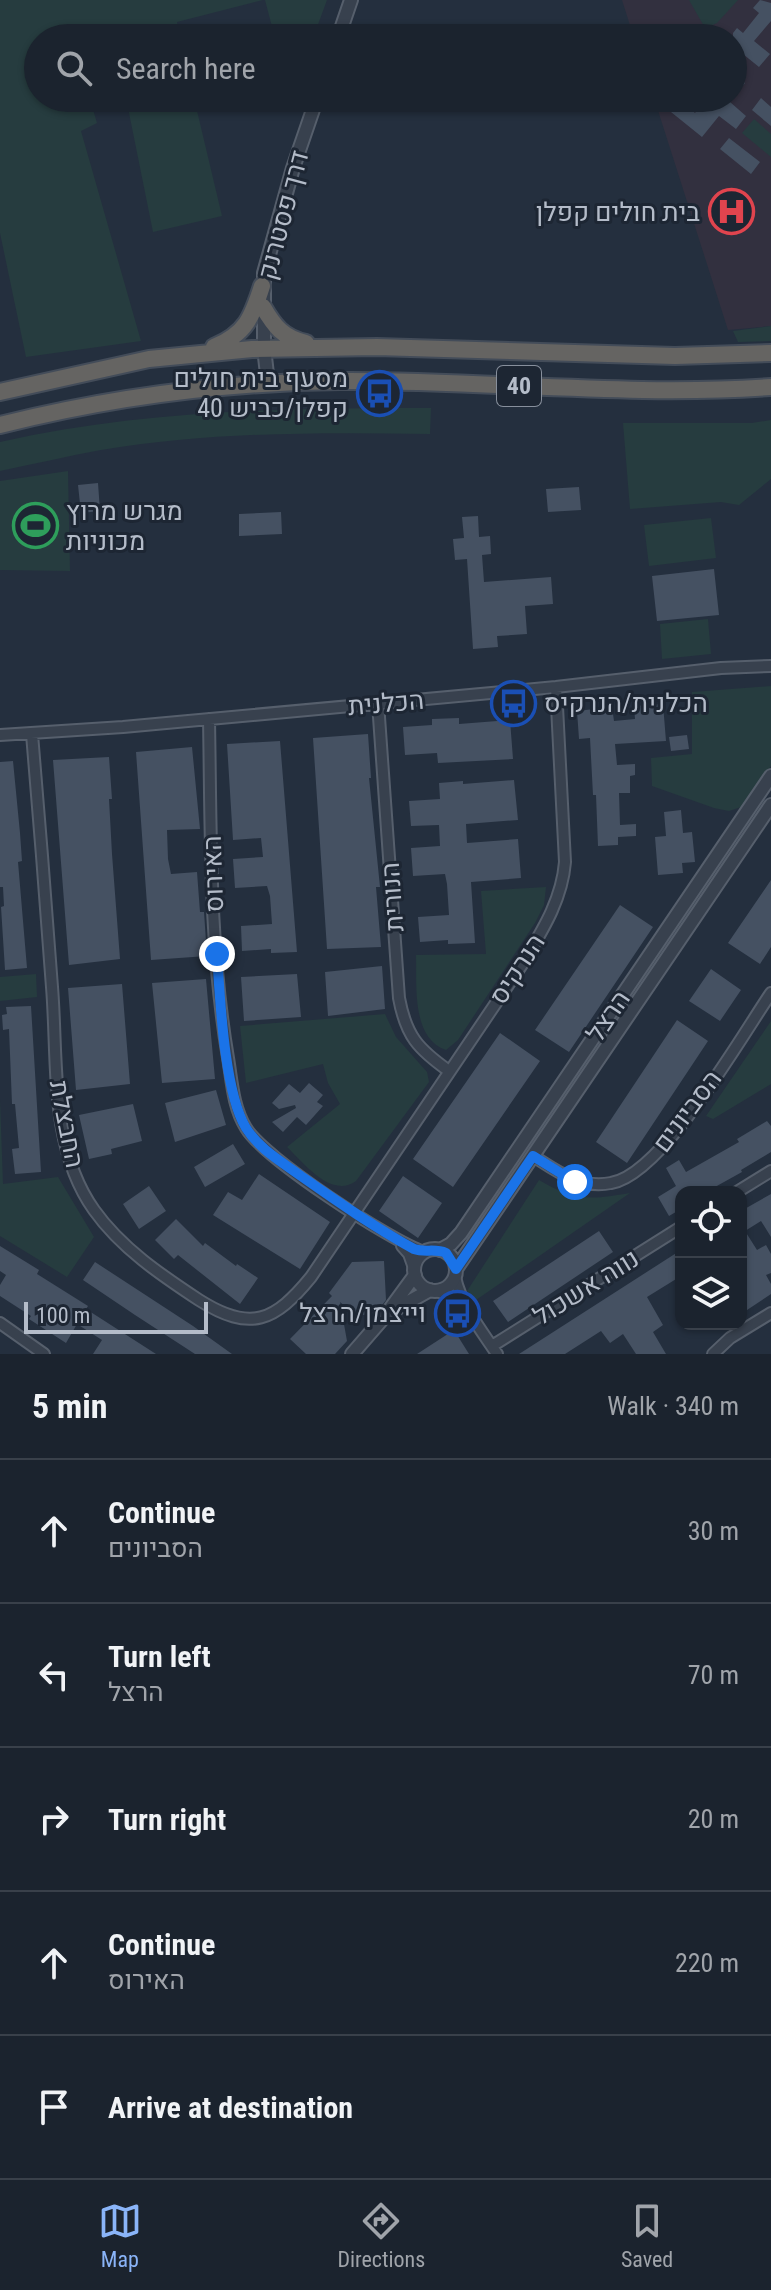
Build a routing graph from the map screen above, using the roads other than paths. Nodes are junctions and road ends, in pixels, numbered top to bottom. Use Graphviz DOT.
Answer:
graph roads {
  1 [pos="351,0"];
  2 [pos="343,24"];
  3 [pos="312,112"];
  4 [pos="262,286"];
  5 [pos="263,307"];
  6 [pos="327,347"];
  7 [pos="264,348"];
  8 [pos="202,352"];
  9 [pos="771,353"];
  10 [pos="268,383"];
  11 [pos="771,387"];
  12 [pos="0,392"];
  13 [pos="0,425"];
  14 [pos="771,666"];
  15 [pos="556,687"];
  16 [pos="378,703"];
  17 [pos="209,719"];
  18 [pos="32,734"];
  19 [pos="0,735"];
  20 [pos="771,776"];
  21 [pos="771,805"];
  22 [pos="771,993"];
  23 [pos="449,1071"];
  24 [pos="533,1156"];
  25 [pos="771,1171"];
  26 [pos="747,1186"];
  27 [pos="353,1213"];
  28 [pos="675,1231"];
  29 [pos="395,1239"];
  30 [pos="440,1250"];
  31 [pos="424,1252"];
  32 [pos="415,1271"];
  33 [pos="455,1273"];
  34 [pos="434,1290"];
  35 [pos="771,1313"];
  36 [pos="385,1316"];
  37 [pos="472,1316"];
  38 [pos="0,1323"];
  39 [pos="494,1350"];
  40 [pos="44,1354"];
  41 [pos="352,1354"];
  42 [pos="713,1354"];
  1 -- 2 [label="street"];
  3 -- 4 [label="street, דרך פסטרנק"];
  4 -- 5 [label="street, דרך פסטרנק"];
  4 -- 8 [label="highway"];
  5 -- 6 [label="highway"];
  5 -- 7 [label="street, דרך פסטרנק"];
  6 -- 7 [label="highway, 40"];
  6 -- 9 [label="highway, 40"];
  7 -- 8 [label="highway, 40"];
  7 -- 10 [label="street, דרך פסטרנק"];
  8 -- 12 [label="highway, 40"];
  10 -- 11 [label="highway, 40"];
  10 -- 13 [label="highway, 40"];
  14 -- 15 [label="street, הכלנית"];
  15 -- 16 [label="street, הכלנית"];
  15 -- 23 [label="street, הנרקיס"];
  16 -- 17 [label="street, הכלנית"];
  16 -- 23 [label="street, הנורית"];
  17 -- 18 [label="street, הכלנית"];
  17 -- 27 [label="street, האירוס"];
  18 -- 19 [label="street, הכלנית"];
  18 -- 27 [label="street, החבצלת"];
  20 -- 30 [label="street, הרצל"];
  21 -- 24 [label="street, הרצל"];
  22 -- 24 [label="street, הסביונים"];
  23 -- 27 [label="street, הנרקיס"];
  24 -- 33 [label="street, הרצל"];
  25 -- 26 [label="street"];
  27 -- 29 [label="street, האירוס"];
  28 -- 39 [label="street, נווה אשכול"];
  29 -- 31 [label="street, האירוס"];
  29 -- 32 [label="street, האירוס"];
  30 -- 31 [label="street"];
  30 -- 33 [label="street"];
  31 -- 32 [label="street"];
  32 -- 34 [label="street"];
  32 -- 36 [label="street"];
  33 -- 34 [label="street"];
  33 -- 37 [label="street"];
  34 -- 36 [label="street"];
  34 -- 37 [label="street"];
  35 -- 42 [label="street"];
  36 -- 41 [label="street"];
  37 -- 39 [label="street"];
  38 -- 40 [label="street"];
}
